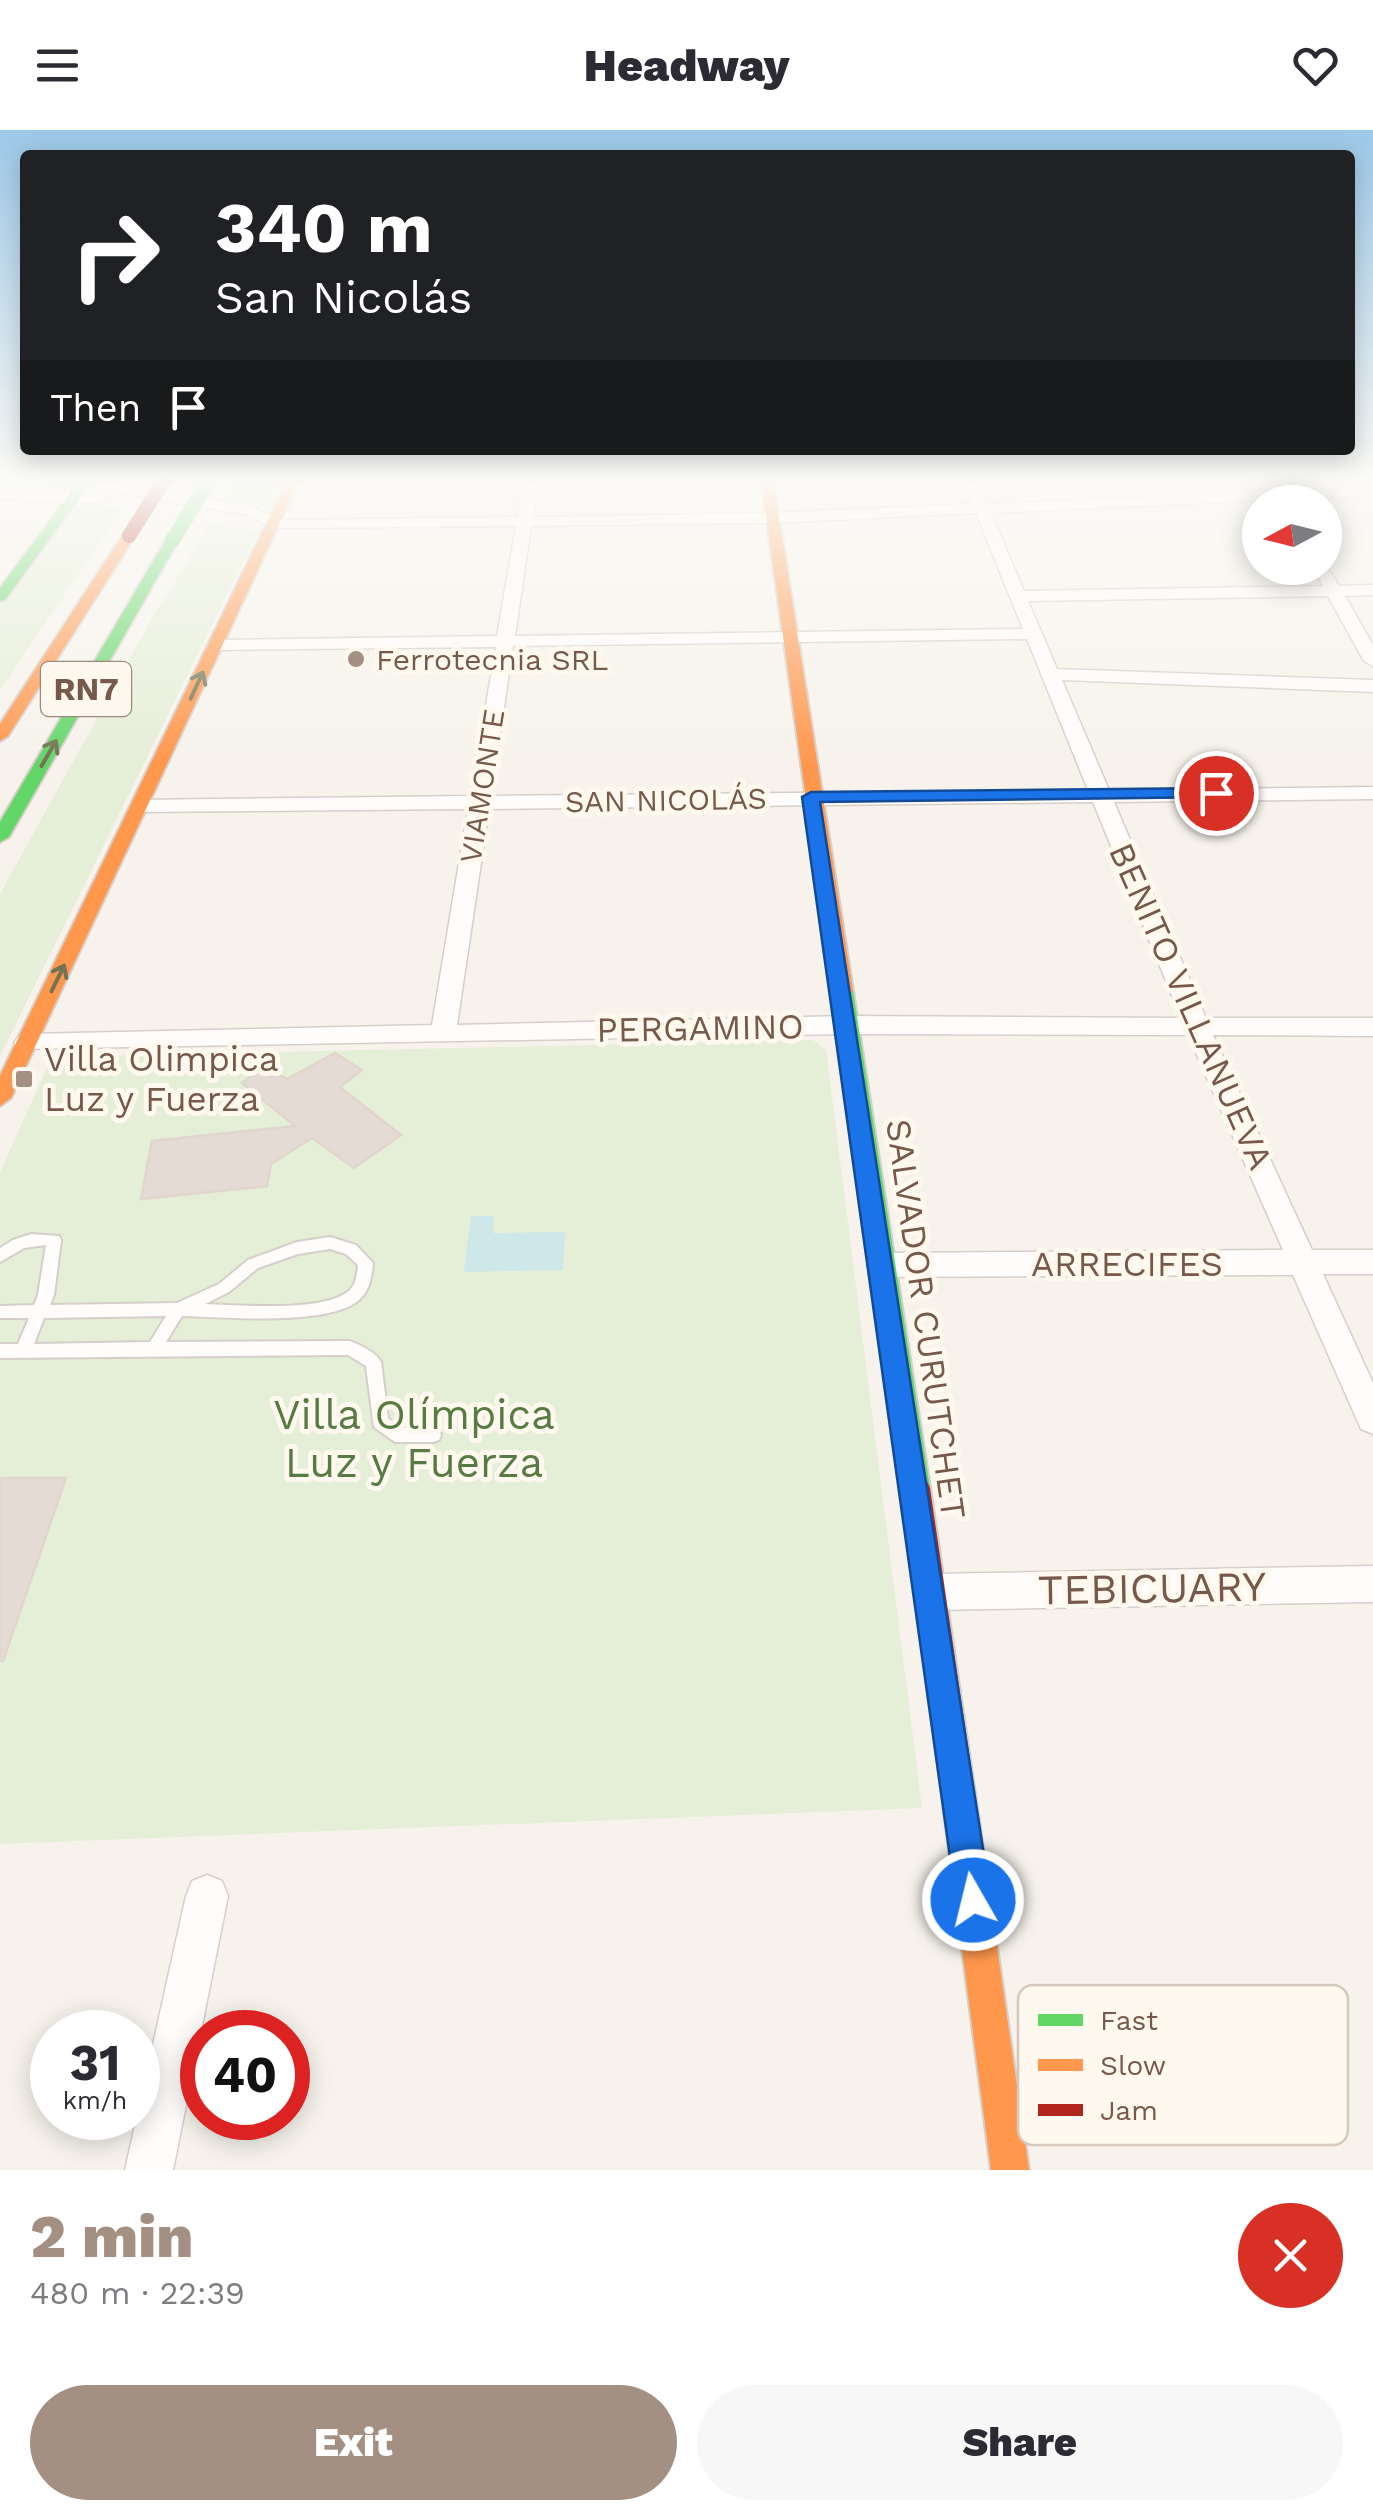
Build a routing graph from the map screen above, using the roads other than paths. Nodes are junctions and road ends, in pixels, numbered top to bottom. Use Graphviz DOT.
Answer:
graph roads {
  1 [pos="17,574"];
  2 [pos="104,574"];
  3 [pos="153,574"];
  4 [pos="250,574"];
  5 [pos="515,574"];
  6 [pos="780,574"];
  7 [pos="1007,574"];
  8 [pos="1331,585"];
  9 [pos="1333,589"];
  10 [pos="1373,590"];
  11 [pos="1016,596"];
  12 [pos="0,597"];
  13 [pos="1031,634"];
  14 [pos="788,637"];
  15 [pos="504,642"];
  16 [pos="216,645"];
  17 [pos="1373,661"];
  18 [pos="1049,674"];
  19 [pos="1373,686"];
  20 [pos="0,736"];
  21 [pos="1098,793"];
  22 [pos="1373,793"];
  23 [pos="811,797"];
  24 [pos="480,803"];
  25 [pos="140,806"];
  26 [pos="0,837"];
  27 [pos="847,1025"];
  28 [pos="1197,1026"];
  29 [pos="1373,1027"];
  30 [pos="442,1034"];
  31 [pos="27,1042"];
  32 [pos="0,1098"];
  33 [pos="0,1256"];
  34 [pos="1373,1262"];
  35 [pos="1305,1263"];
  36 [pos="882,1265"];
  37 [pos="178,1309"];
  38 [pos="40,1311"];
  39 [pos="0,1312"];
  40 [pos="154,1349"];
  41 [pos="0,1351"];
  42 [pos="23,1351"];
  43 [pos="1373,1419"];
  44 [pos="433,1435"];
  45 [pos="1373,1584"];
  46 [pos="931,1592"];
  47 [pos="207,1896"];
  48 [pos="149,2170"];
  49 [pos="1010,2170"];
  1 -- 12 [label="main road"];
  2 -- 20 [label="main road, RN7, bridge"];
  26 -- 3 [label="main road, RN7, one-way, bridge"];
  4 -- 16 [label="main road"];
  5 -- 15 [label="street, VIAMONTE"];
  6 -- 14 [label="main road, SALVADOR CURUTCHET"];
  7 -- 11 [label="street, BENITO VILLANUEVA"];
  8 -- 9 [label="street"];
  9 -- 10 [label="street"];
  9 -- 11 [label="street"];
  9 -- 17 [label="street"];
  11 -- 13 [label="street, BENITO VILLANUEVA"];
  13 -- 14 [label="street"];
  13 -- 18 [label="street, BENITO VILLANUEVA"];
  14 -- 15 [label="street"];
  14 -- 23 [label="main road, SALVADOR CURUTCHET"];
  15 -- 16 [label="street"];
  15 -- 24 [label="street, VIAMONTE"];
  25 -- 16 [label="main road, one-way"];
  18 -- 19 [label="street"];
  18 -- 21 [label="street, BENITO VILLANUEVA"];
  21 -- 22 [label="street, SAN NICOLÁS"];
  21 -- 23 [label="street, SAN NICOLÁS"];
  21 -- 28 [label="street, BENITO VILLANUEVA"];
  23 -- 24 [label="street, SAN NICOLÁS"];
  23 -- 27 [label="main road, SALVADOR CURUTCHET"];
  24 -- 25 [label="street, SAN NICOLÁS"];
  24 -- 30 [label="street, VIAMONTE"];
  31 -- 25 [label="main road, one-way"];
  27 -- 28 [label="street, PERGAMINO"];
  27 -- 30 [label="street, PERGAMINO"];
  27 -- 36 [label="main road, SALVADOR CURUTCHET"];
  28 -- 29 [label="street, PERGAMINO"];
  28 -- 35 [label="street, BENITO VILLANUEVA"];
  30 -- 31 [label="street, PERGAMINO"];
  31 -- 32 [label="main road"];
  33 -- 38 [label="lane"];
  34 -- 35 [label="street, ARRECIFES"];
  35 -- 36 [label="street, ARRECIFES"];
  35 -- 43 [label="street, BENITO VILLANUEVA"];
  36 -- 46 [label="main road, SALVADOR CURUTCHET"];
  37 -- 37 [label="lane"];
  37 -- 38 [label="lane"];
  37 -- 40 [label="lane"];
  38 -- 39 [label="lane"];
  38 -- 42 [label="lane"];
  40 -- 42 [label="lane"];
  40 -- 44 [label="lane"];
  41 -- 42 [label="lane"];
  45 -- 46 [label="street, TEBICUARY"];
  46 -- 49 [label="main road, SALVADOR CURUTCHET"];
  47 -- 48 [label="street"];
}
